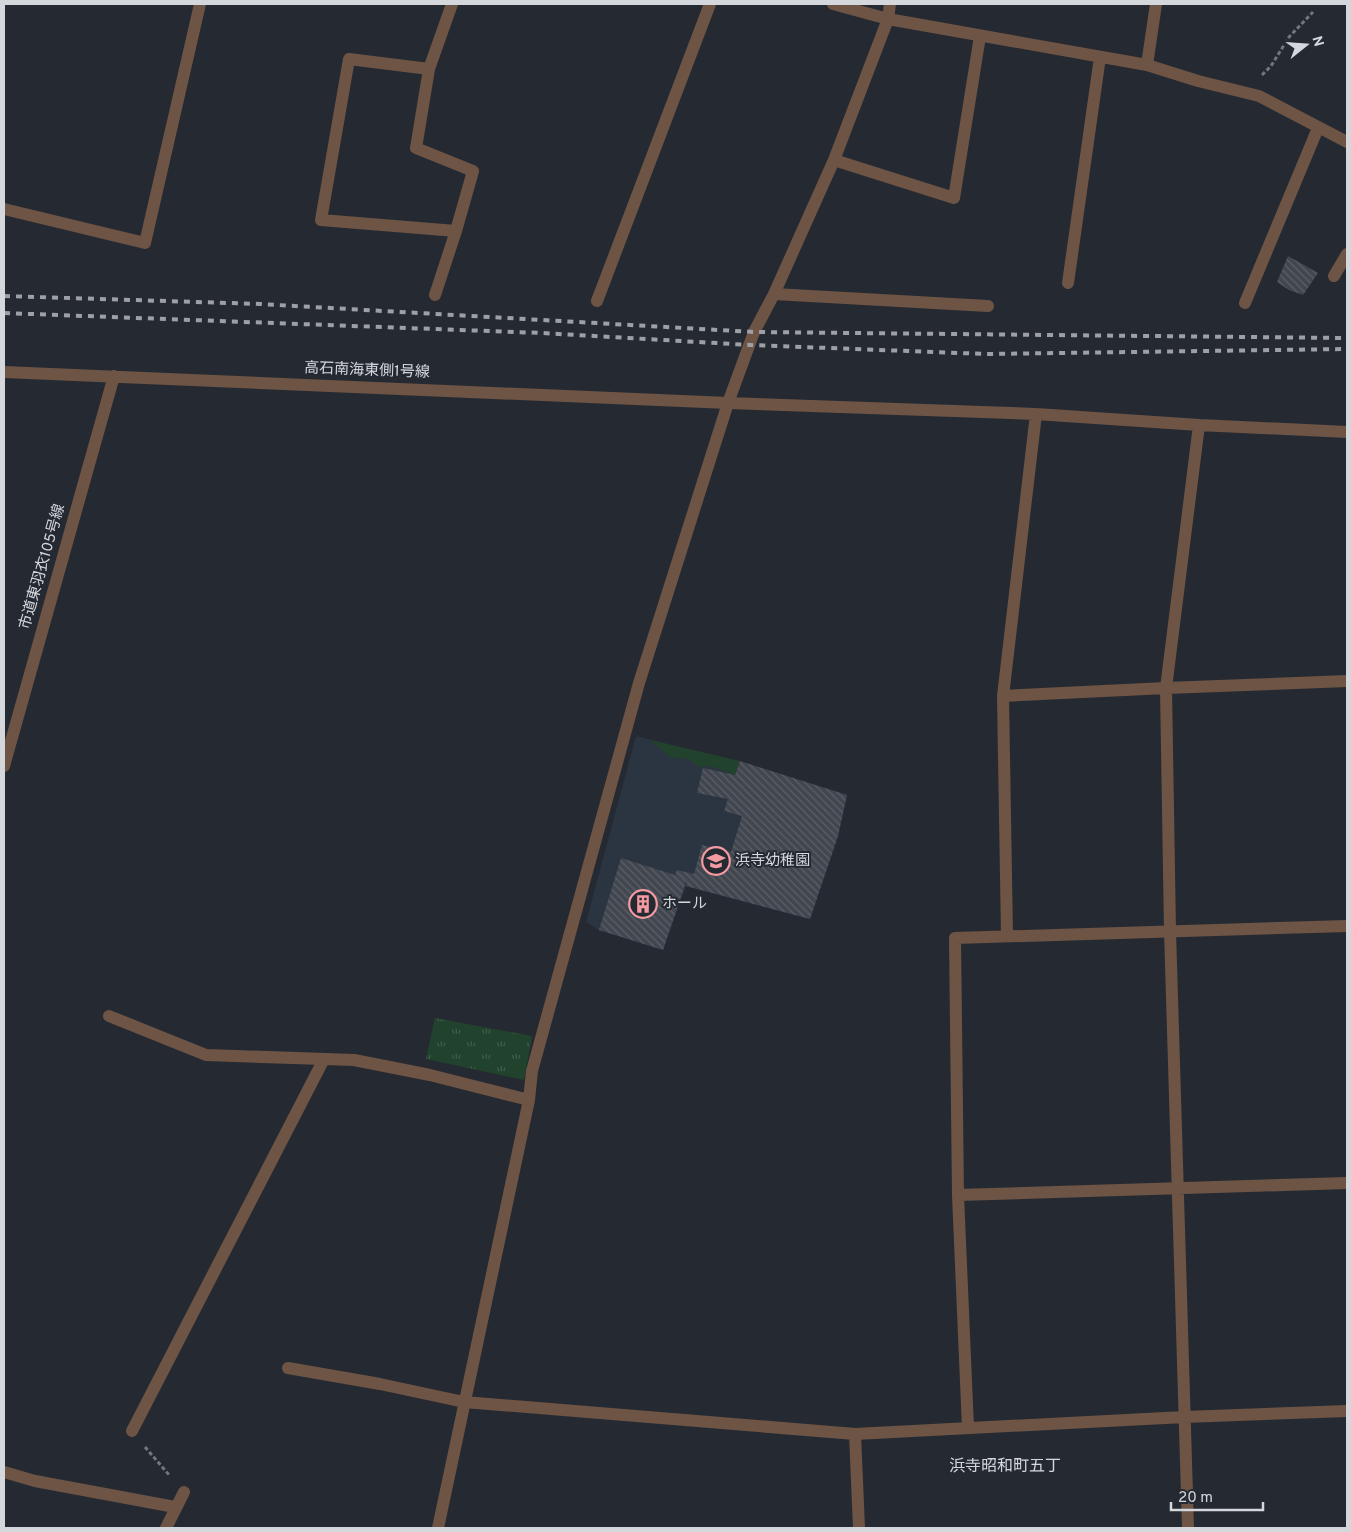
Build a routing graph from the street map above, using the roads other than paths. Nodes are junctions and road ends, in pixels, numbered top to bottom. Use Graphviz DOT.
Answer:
graph roads {
  1 [pos="200,4"];
  2 [pos="452,4"];
  3 [pos="710,4"];
  4 [pos="833,4"];
  5 [pos="890,4"];
  6 [pos="1156,4"];
  7 [pos="888,19"];
  8 [pos="980,36"];
  9 [pos="1100,57"];
  10 [pos="1146,65"];
  11 [pos="429,69"];
  12 [pos="1318,128"];
  13 [pos="1347,142"];
  14 [pos="834,160"];
  15 [pos="4,209"];
  16 [pos="456,231"];
  17 [pos="1347,254"];
  18 [pos="1334,276"];
  19 [pos="1068,283"];
  20 [pos="774,294"];
  21 [pos="435,295"];
  22 [pos="597,301"];
  23 [pos="1245,303"];
  24 [pos="988,306"];
  25 [pos="4,372"];
  26 [pos="114,376"];
  27 [pos="728,403"];
  28 [pos="1036,414"];
  29 [pos="1199,425"];
  30 [pos="1347,432"];
  31 [pos="1347,682"];
  32 [pos="1166,688"];
  33 [pos="1003,696"];
  34 [pos="4,766"];
  35 [pos="1347,926"];
  36 [pos="1170,931"];
  37 [pos="1007,936"];
  38 [pos="109,1016"];
  39 [pos="324,1060"];
  40 [pos="529,1100"];
  41 [pos="1347,1184"];
  42 [pos="1179,1189"];
  43 [pos="958,1195"];
  44 [pos="288,1368"];
  45 [pos="464,1402"];
  46 [pos="1347,1411"];
  47 [pos="1184,1417"];
  48 [pos="968,1428"];
  49 [pos="132,1431"];
  50 [pos="855,1434"];
  51 [pos="4,1472"];
  52 [pos="184,1492"];
  53 [pos="175,1507"];
  54 [pos="166,1528"];
  55 [pos="438,1528"];
  56 [pos="859,1528"];
  57 [pos="1188,1528"];
  1 -- 15 [label="street"];
  2 -- 11 [label="street"];
  3 -- 22 [label="street"];
  4 -- 7 [label="street"];
  5 -- 7 [label="street"];
  6 -- 10 [label="street"];
  7 -- 8 [label="street"];
  7 -- 14 [label="street"];
  8 -- 9 [label="street"];
  8 -- 14 [label="street"];
  9 -- 10 [label="street"];
  9 -- 19 [label="street"];
  10 -- 12 [label="street"];
  11 -- 16 [label="street"];
  11 -- 16 [label="street"];
  12 -- 13 [label="street"];
  12 -- 23 [label="street"];
  14 -- 20 [label="street"];
  16 -- 21 [label="street"];
  17 -- 18 [label="street"];
  20 -- 24 [label="street"];
  20 -- 27 [label="street"];
  25 -- 26 [label="street, 高石南海東側1号線"];
  26 -- 27 [label="street, 高石南海東側1号線"];
  26 -- 34 [label="street, 市道東羽衣105号線"];
  27 -- 28 [label="street, 高石南海東側1号線"];
  27 -- 40 [label="street"];
  28 -- 29 [label="street, 高石南海東側1号線"];
  28 -- 33 [label="street"];
  29 -- 30 [label="street, 高石南海東側1号線"];
  29 -- 32 [label="street"];
  31 -- 32 [label="street"];
  32 -- 33 [label="street"];
  32 -- 36 [label="street"];
  33 -- 37 [label="street"];
  35 -- 36 [label="street"];
  36 -- 37 [label="street"];
  36 -- 42 [label="street"];
  37 -- 43 [label="street"];
  38 -- 39 [label="street"];
  39 -- 40 [label="street"];
  39 -- 49 [label="street"];
  40 -- 45 [label="street"];
  41 -- 42 [label="street"];
  42 -- 43 [label="street"];
  42 -- 47 [label="street"];
  43 -- 48 [label="street"];
  44 -- 45 [label="street"];
  45 -- 50 [label="street"];
  45 -- 55 [label="street"];
  46 -- 47 [label="street"];
  47 -- 48 [label="street"];
  47 -- 57 [label="street"];
  48 -- 50 [label="street"];
  50 -- 56 [label="street"];
  51 -- 53 [label="street"];
  52 -- 53 [label="street"];
  53 -- 54 [label="street"];
}
